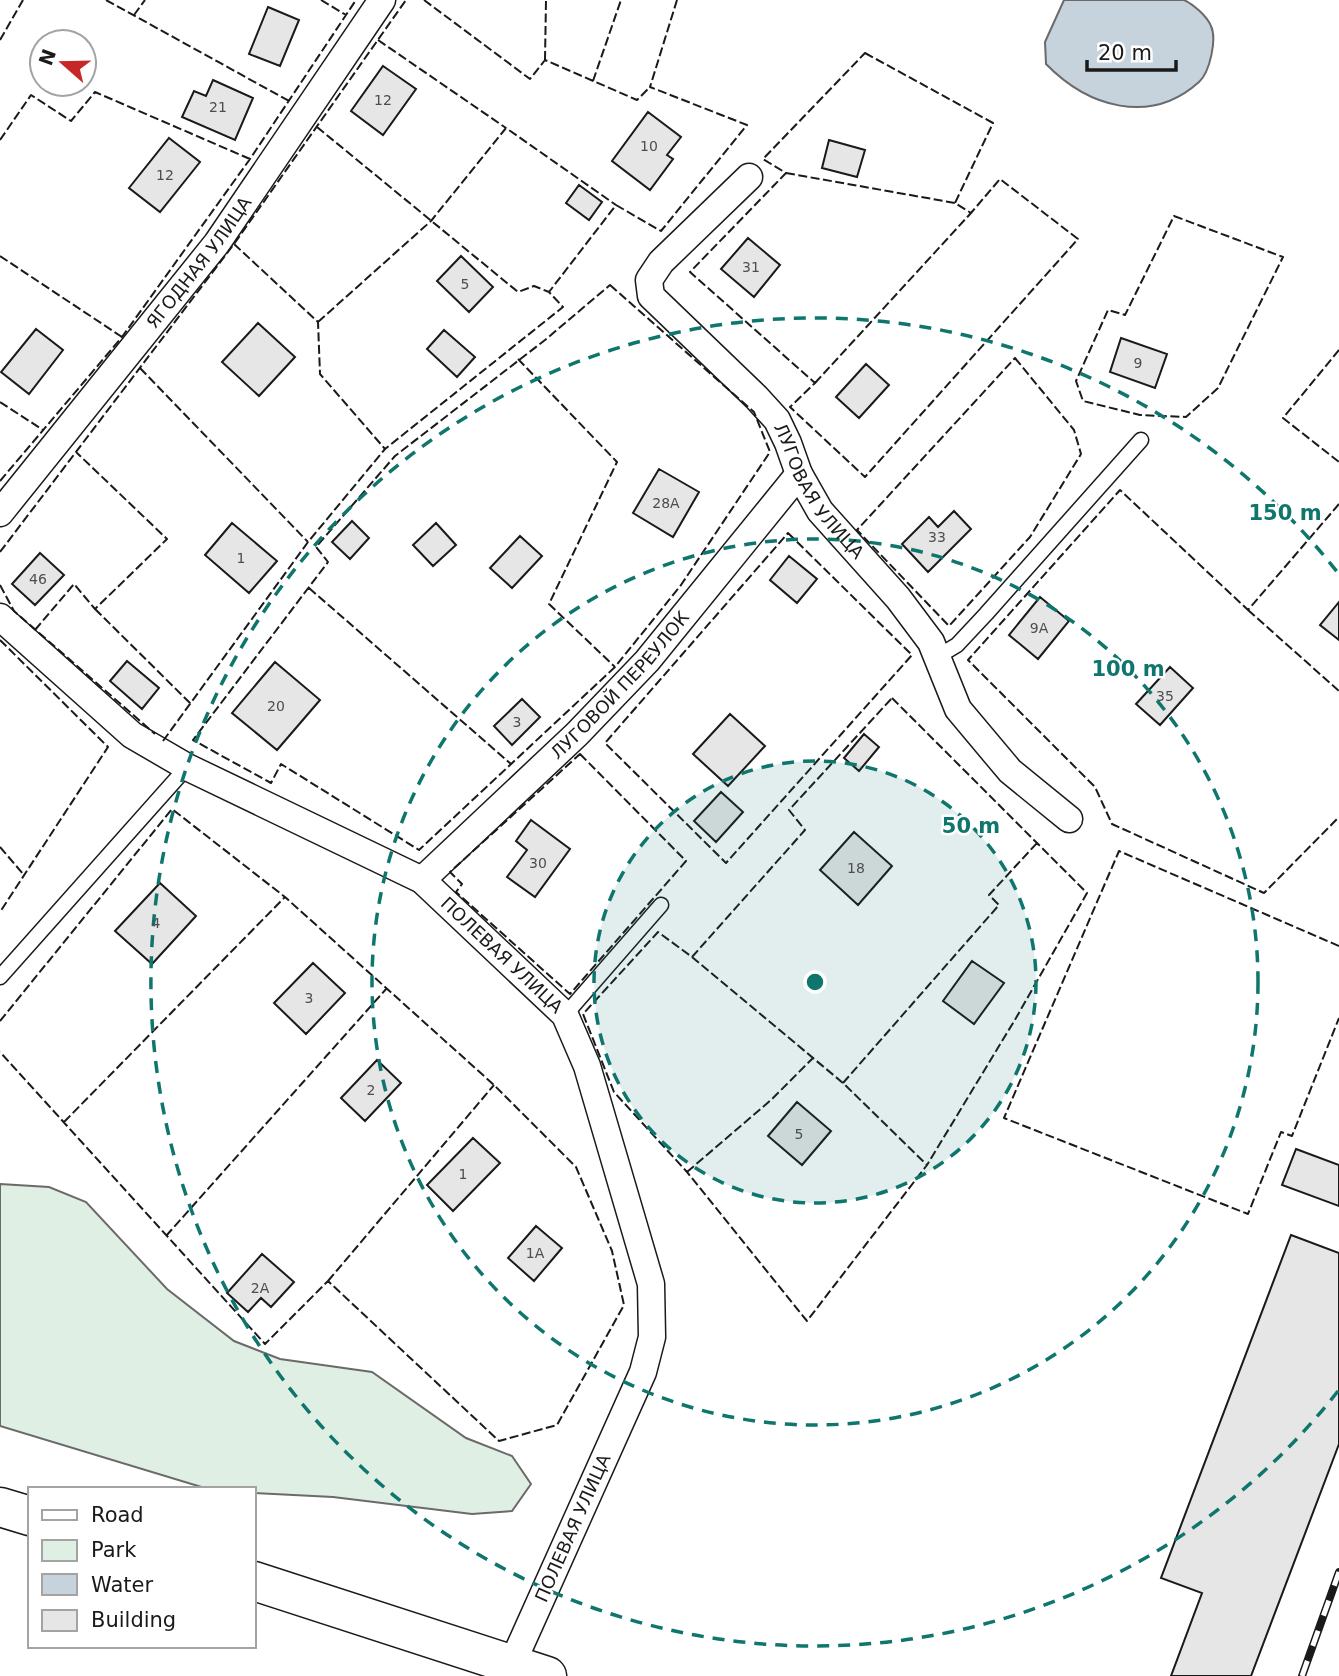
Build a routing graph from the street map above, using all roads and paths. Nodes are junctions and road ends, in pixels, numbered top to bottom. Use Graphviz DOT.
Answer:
graph roads {
  1 [pos="382,0"];
  2 [pos="749,177"];
  3 [pos="1141,440"];
  4 [pos="799,474"];
  5 [pos="0,513"];
  6 [pos="0,617"];
  7 [pos="937,657"];
  8 [pos="187,767"];
  9 [pos="1069,819"];
  10 [pos="422,880"];
  11 [pos="661,905"];
  12 [pos="0,977"];
  13 [pos="565,1015"];
  14 [pos="0,1507"];
  15 [pos="28,1515"];
  16 [pos="256,1582"];
  17 [pos="512,1664"];
  18 [pos="547,1676"];
  1 -- 5 [label="street, ЯГОДНАЯ УЛИЦА"];
  2 -- 4 [label="street, ЛУГОВАЯ УЛИЦА"];
  3 -- 7 [label="lane"];
  4 -- 7 [label="street, ЛУГОВАЯ УЛИЦА"];
  4 -- 10 [label="street, ЛУГОВОЙ ПЕРЕУЛОК"];
  6 -- 8 [label="street, ПОЛЕВАЯ УЛИЦА"];
  7 -- 9 [label="street, ЛУГОВАЯ УЛИЦА"];
  8 -- 10 [label="street, ПОЛЕВАЯ УЛИЦА"];
  8 -- 12 [label="lane"];
  10 -- 13 [label="street, ПОЛЕВАЯ УЛИЦА"];
  11 -- 13 [label="lane"];
  13 -- 17 [label="street, ПОЛЕВАЯ УЛИЦА"];
  14 -- 15 [label="main road"];
  16 -- 17 [label="main road"];
  17 -- 18 [label="main road"];
}
